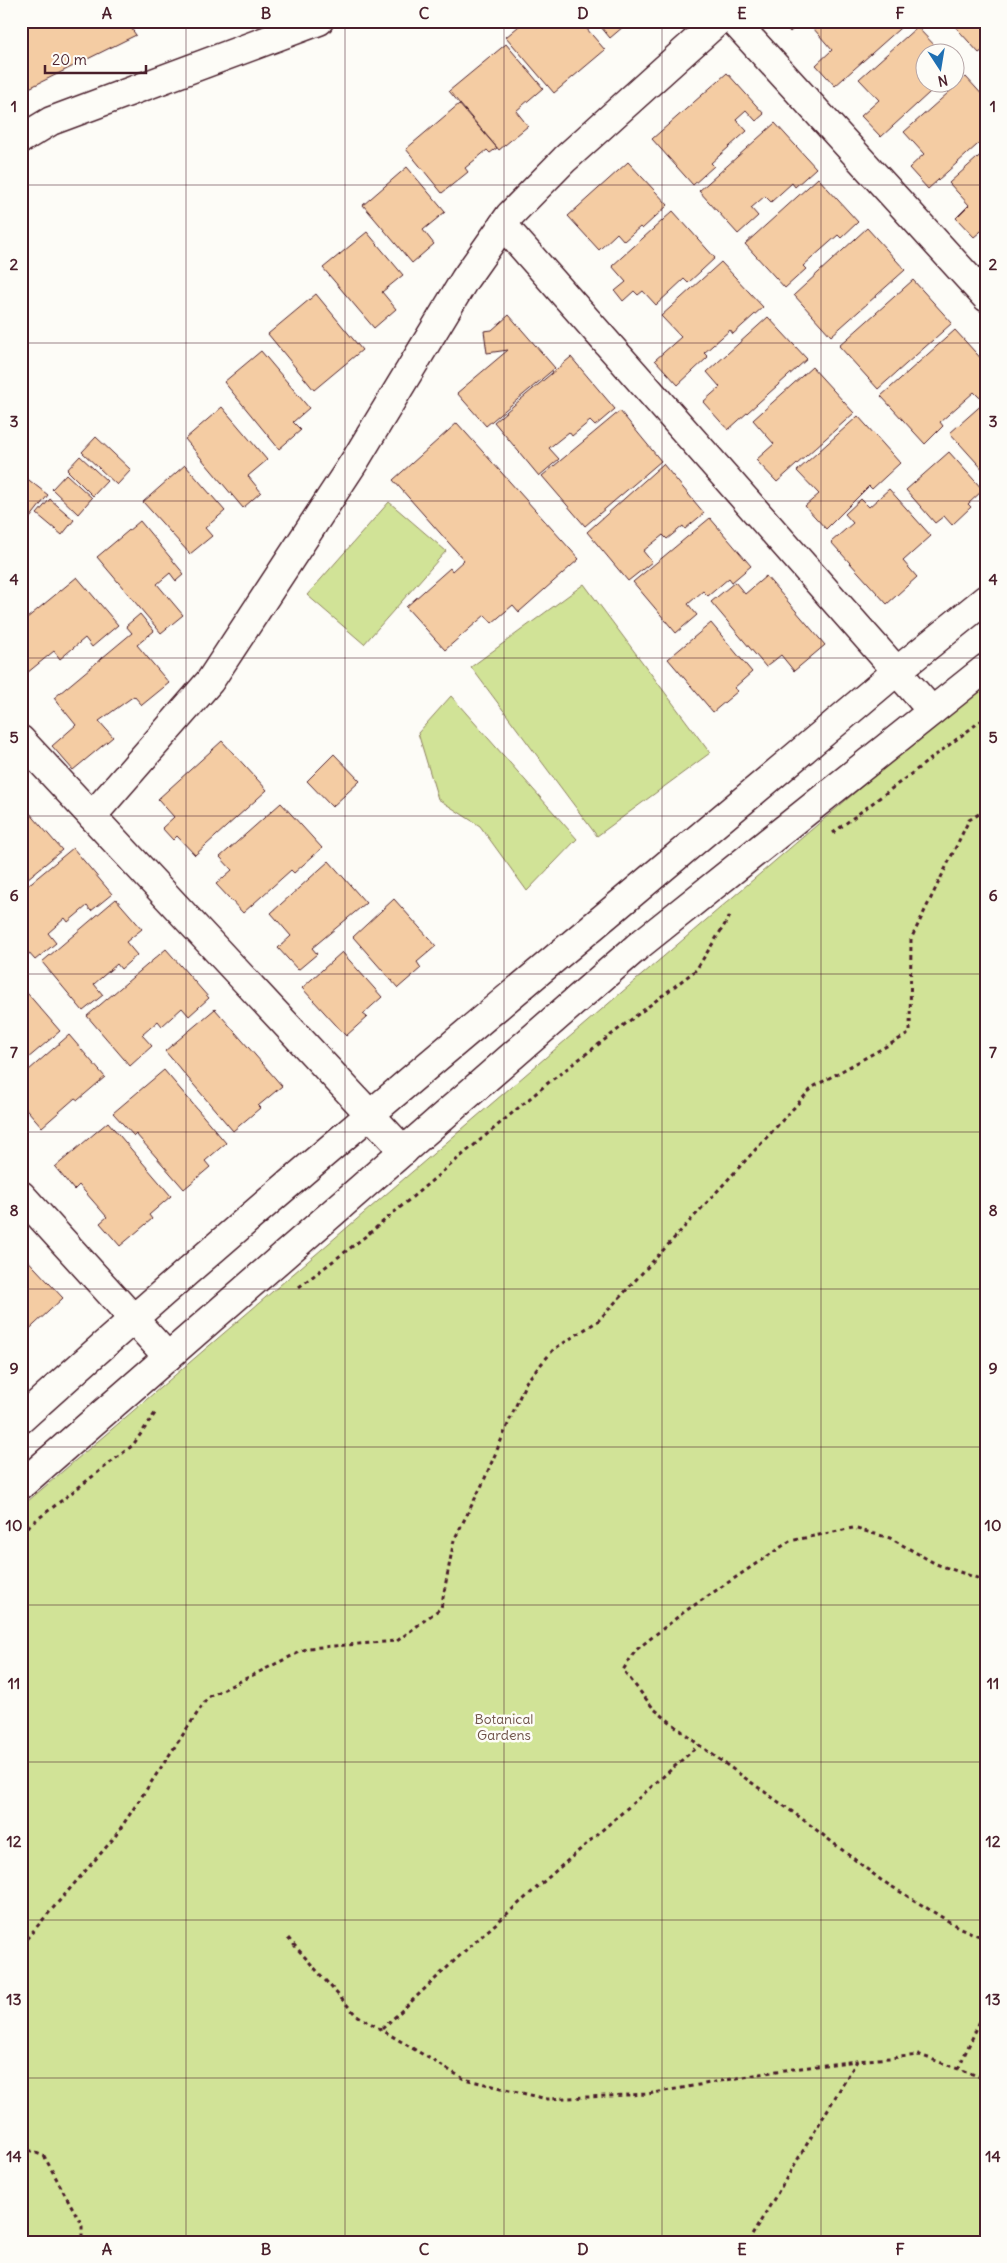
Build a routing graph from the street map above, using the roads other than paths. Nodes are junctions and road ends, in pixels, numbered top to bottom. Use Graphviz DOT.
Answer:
graph roads {
  1 [pos="319,21"];
  2 [pos="718,21"];
  3 [pos="734,21"];
  4 [pos="21,139"];
  5 [pos="503,226"];
  6 [pos="986,297"];
  7 [pos="986,600"];
  8 [pos="986,668"];
  9 [pos="897,671"];
  10 [pos="932,711"];
  11 [pos="21,740"];
  12 [pos="92,816"];
  13 [pos="371,1115"];
  14 [pos="404,1151"];
  15 [pos="21,1195"];
  16 [pos="133,1318"];
  17 [pos="168,1356"];
  18 [pos="21,1419"];
  19 [pos="21,1484"];
  1 -- 4 [label="street"];
  2 -- 5 [label="street"];
  3 -- 6 [label="street"];
  5 -- 9 [label="street"];
  5 -- 12 [label="street"];
  7 -- 9 [label="street"];
  8 -- 10 [label="street"];
  9 -- 10 [label="street"];
  9 -- 13 [label="street"];
  10 -- 14 [label="street"];
  11 -- 12 [label="street"];
  12 -- 13 [label="street"];
  13 -- 14 [label="street"];
  13 -- 16 [label="street"];
  14 -- 17 [label="street"];
  15 -- 16 [label="street"];
  16 -- 17 [label="street"];
  16 -- 18 [label="street"];
  17 -- 19 [label="street"];
}
